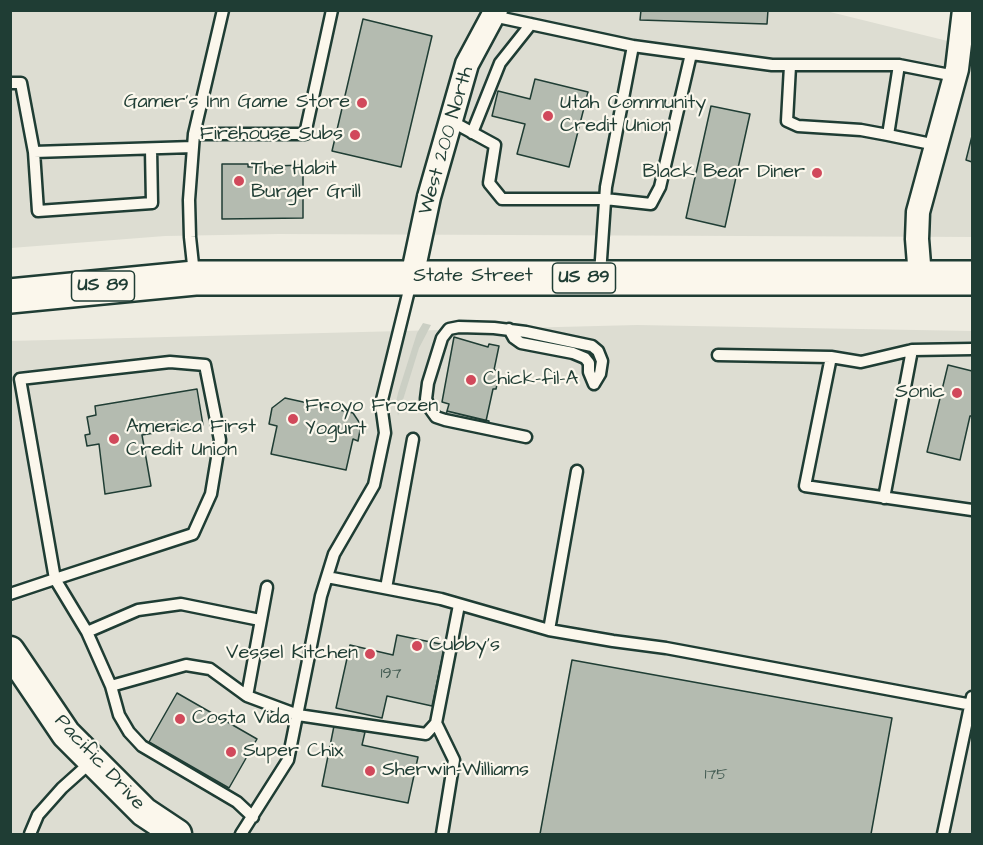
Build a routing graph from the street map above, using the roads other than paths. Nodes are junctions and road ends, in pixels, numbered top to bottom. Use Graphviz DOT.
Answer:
graph roads {
  1 [pos="222,10"];
  2 [pos="332,10"];
  3 [pos="964,10"];
  4 [pos="495,13"];
  5 [pos="531,24"];
  6 [pos="633,46"];
  7 [pos="691,54"];
  8 [pos="899,65"];
  9 [pos="790,66"];
  10 [pos="955,76"];
  11 [pos="10,84"];
  12 [pos="451,121"];
  13 [pos="472,133"];
  14 [pos="194,134"];
  15 [pos="888,135"];
  16 [pos="936,145"];
  17 [pos="193,147"];
  18 [pos="152,149"];
  19 [pos="34,152"];
  20 [pos="605,199"];
  21 [pos="412,277"];
  22 [pos="195,278"];
  23 [pos="600,278"];
  24 [pos="920,278"];
  25 [pos="972,278"];
  26 [pos="10,296"];
  27 [pos="972,348"];
  28 [pos="912,350"];
  29 [pos="718,355"];
  30 [pos="831,357"];
  31 [pos="594,384"];
  32 [pos="526,437"];
  33 [pos="413,439"];
  34 [pos="577,471"];
  35 [pos="884,498"];
  36 [pos="972,507"];
  37 [pos="327,577"];
  38 [pos="55,579"];
  39 [pos="267,587"];
  40 [pos="386,588"];
  41 [pos="10,594"];
  42 [pos="459,605"];
  43 [pos="260,620"];
  44 [pos="549,630"];
  45 [pos="87,632"];
  46 [pos="10,651"];
  47 [pos="111,686"];
  48 [pos="247,696"];
  49 [pos="972,702"];
  50 [pos="298,715"];
  51 [pos="436,723"];
  52 [pos="92,760"];
  53 [pos="253,817"];
  54 [pos="30,834"];
  55 [pos="177,834"];
  56 [pos="242,834"];
  57 [pos="442,834"];
  58 [pos="944,834"];
  1 -- 14 [label="lane"];
  2 -- 14 [label="lane"];
  3 -- 10 [label="street"];
  4 -- 5 [label="lane"];
  4 -- 12 [label="street, West 200 North"];
  5 -- 6 [label="lane"];
  5 -- 13 [label="lane"];
  6 -- 7 [label="lane"];
  6 -- 20 [label="lane"];
  7 -- 9 [label="lane"];
  7 -- 20 [label="lane"];
  8 -- 9 [label="lane"];
  8 -- 10 [label="lane"];
  8 -- 15 [label="lane"];
  9 -- 15 [label="lane"];
  10 -- 16 [label="street"];
  11 -- 19 [label="lane"];
  12 -- 13 [label="lane"];
  12 -- 21 [label="street, West 200 North"];
  13 -- 20 [label="lane"];
  14 -- 17 [label="lane"];
  15 -- 16 [label="lane"];
  16 -- 24 [label="street"];
  17 -- 18 [label="lane"];
  17 -- 22 [label="lane"];
  18 -- 19 [label="lane"];
  18 -- 19 [label="lane"];
  20 -- 23 [label="lane"];
  21 -- 22 [label="main road, State Street / US 89"];
  21 -- 23 [label="main road, State Street / US 89"];
  21 -- 37 [label="lane"];
  22 -- 26 [label="main road, State Street / US 89"];
  23 -- 24 [label="main road, State Street / US 89"];
  24 -- 25 [label="main road, State Street / US 89"];
  27 -- 28 [label="lane"];
  28 -- 30 [label="lane"];
  28 -- 35 [label="lane"];
  29 -- 30 [label="lane"];
  30 -- 35 [label="lane"];
  31 -- 32 [label="lane"];
  33 -- 40 [label="lane"];
  34 -- 44 [label="lane"];
  35 -- 36 [label="lane"];
  37 -- 40 [label="lane"];
  37 -- 50 [label="lane"];
  38 -- 38 [label="lane"];
  38 -- 41 [label="lane"];
  38 -- 45 [label="lane"];
  39 -- 43 [label="lane"];
  40 -- 42 [label="lane"];
  42 -- 44 [label="lane"];
  42 -- 51 [label="lane"];
  43 -- 45 [label="lane"];
  43 -- 48 [label="lane"];
  44 -- 49 [label="lane"];
  45 -- 47 [label="lane"];
  46 -- 52 [label="street, Pacific Drive"];
  47 -- 48 [label="lane"];
  47 -- 53 [label="lane"];
  48 -- 50 [label="lane"];
  49 -- 58 [label="lane"];
  50 -- 51 [label="lane"];
  50 -- 53 [label="lane"];
  51 -- 57 [label="lane"];
  52 -- 54 [label="lane"];
  52 -- 55 [label="street, Pacific Drive"];
  53 -- 56 [label="lane"];
}
